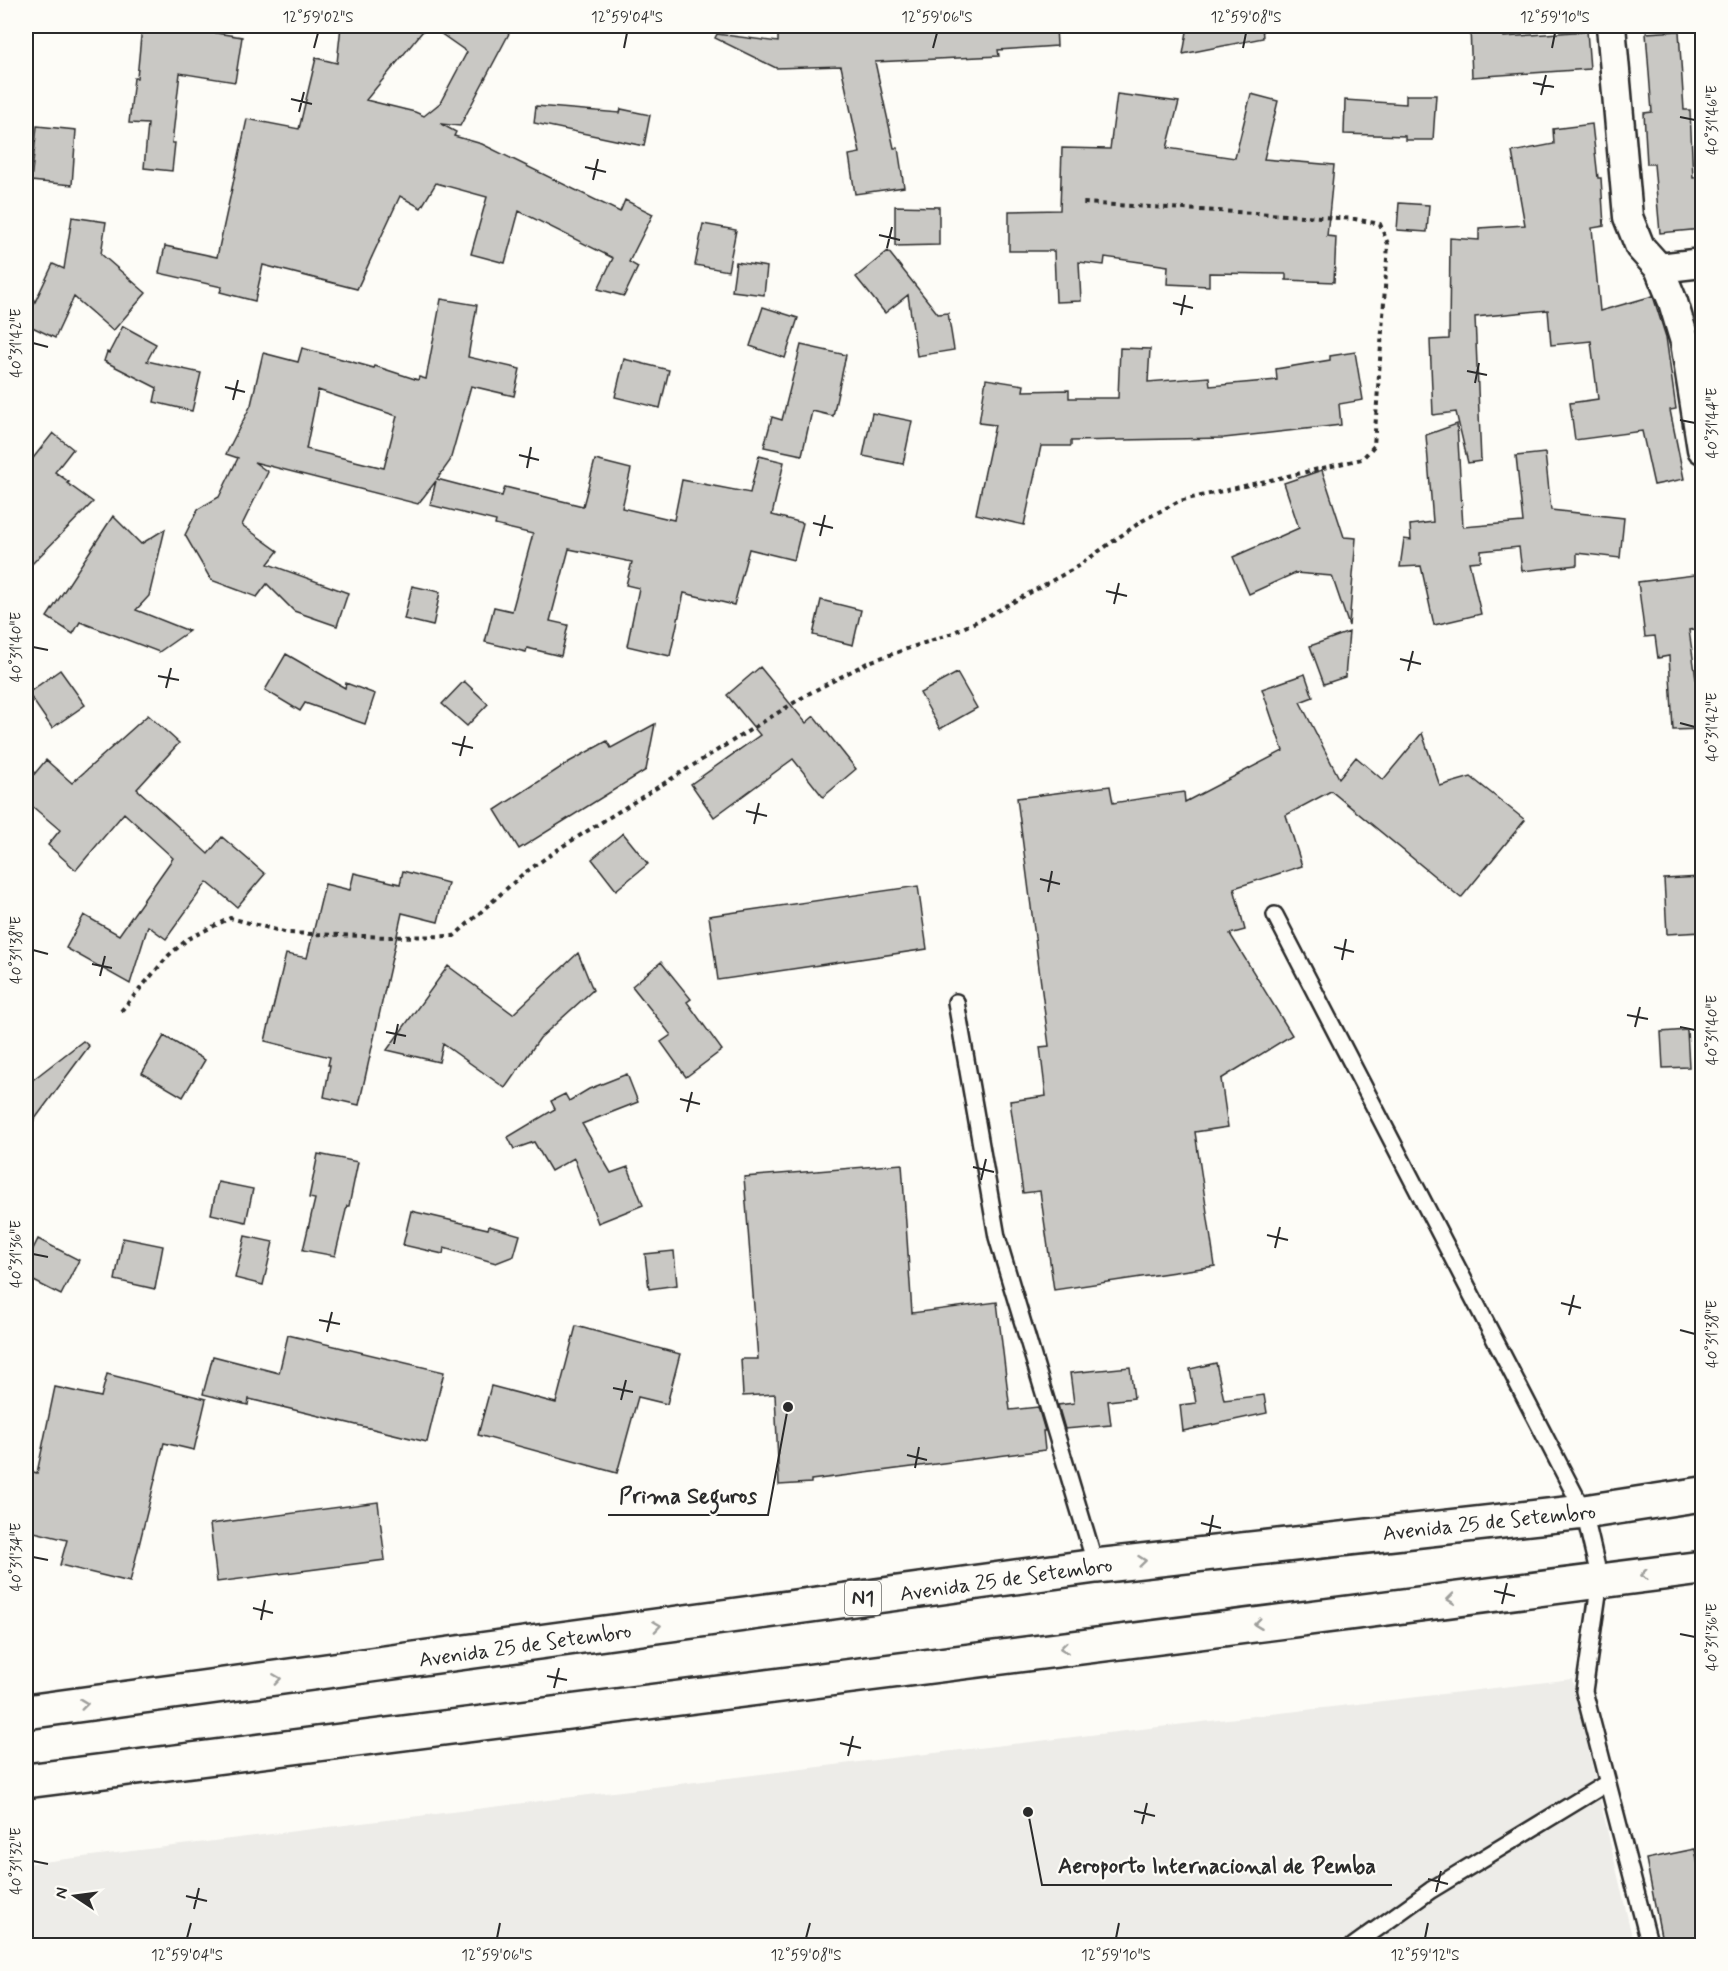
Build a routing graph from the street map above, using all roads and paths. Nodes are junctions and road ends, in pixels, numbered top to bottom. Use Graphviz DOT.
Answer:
graph roads {
  1 [pos="1611,26"];
  2 [pos="1082,203"];
  3 [pos="1702,262"];
  4 [pos="1659,267"];
  5 [pos="1702,449"];
  6 [pos="1275,915"];
  7 [pos="956,1002"];
  8 [pos="121,1011"];
  9 [pos="1702,1494"];
  10 [pos="1584,1512"];
  11 [pos="1096,1566"];
  12 [pos="1702,1568"];
  13 [pos="1600,1580"];
  14 [pos="26,1712"];
  15 [pos="26,1781"];
  16 [pos="1607,1783"];
  17 [pos="1353,1946"];
  18 [pos="1650,1946"];
  1 -- 4 [label="street"];
  2 -- 8 [label="path"];
  3 -- 4 [label="street"];
  4 -- 5 [label="street"];
  6 -- 10 [label="lane"];
  7 -- 11 [label="lane"];
  9 -- 10 [label="highway, Avenida 25 de Setembro / N1"];
  11 -- 10 [label="highway, Avenida 25 de Setembro / N1, one-way"];
  10 -- 13 [label="lane"];
  14 -- 11 [label="highway, Avenida 25 de Setembro / N1, one-way"];
  12 -- 13 [label="highway, one-way"];
  13 -- 15 [label="highway, one-way"];
  13 -- 16 [label="lane"];
  16 -- 17 [label="lane"];
  16 -- 18 [label="lane"];
}
